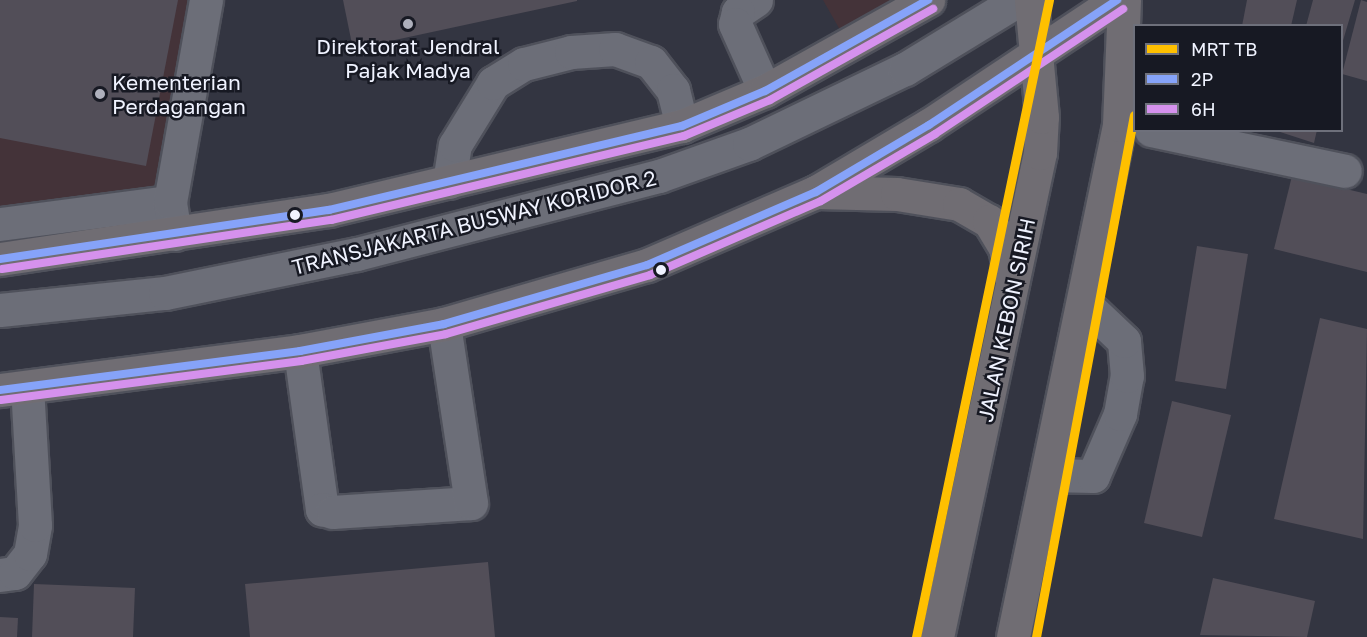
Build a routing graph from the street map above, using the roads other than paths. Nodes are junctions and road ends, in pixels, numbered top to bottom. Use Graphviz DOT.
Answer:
graph roads {
  1 [pos="206,0"];
  2 [pos="756,0"];
  3 [pos="928,0"];
  4 [pos="1017,0"];
  5 [pos="1031,0"];
  6 [pos="1117,0"];
  7 [pos="1124,0"];
  8 [pos="1037,56"];
  9 [pos="765,91"];
  10 [pos="682,126"];
  11 [pos="1127,126"];
  12 [pos="1160,132"];
  13 [pos="1345,171"];
  14 [pos="449,182"];
  15 [pos="816,192"];
  16 [pos="170,202"];
  17 [pos="0,224"];
  18 [pos="175,234"];
  19 [pos="0,259"];
  20 [pos="1013,289"];
  21 [pos="1084,303"];
  22 [pos="0,310"];
  23 [pos="444,324"];
  24 [pos="300,351"];
  25 [pos="13,389"];
  26 [pos="1049,475"];
  27 [pos="0,575"];
  28 [pos="937,637"];
  29 [pos="1013,637"];
  1 -- 16 [label="lane"];
  2 -- 9 [label="lane"];
  3 -- 9 [label="main road"];
  4 -- 22 [label="lane, TRANSJAKARTA BUSWAY KORIDOR 2"];
  5 -- 8 [label="main road, JALAN KEBON SIRIH"];
  6 -- 8 [label="main road"];
  7 -- 11 [label="main road"];
  8 -- 15 [label="main road"];
  8 -- 20 [label="main road, JALAN KEBON SIRIH"];
  9 -- 10 [label="main road"];
  10 -- 14 [label="main road"];
  10 -- 14 [label="lane"];
  11 -- 21 [label="main road"];
  12 -- 13 [label="lane"];
  14 -- 18 [label="main road"];
  15 -- 20 [label="main road"];
  15 -- 23 [label="main road"];
  16 -- 17 [label="lane"];
  16 -- 18 [label="lane"];
  18 -- 19 [label="main road"];
  20 -- 28 [label="main road, JALAN KEBON SIRIH"];
  21 -- 26 [label="main road"];
  21 -- 26 [label="lane"];
  23 -- 24 [label="main road"];
  23 -- 24 [label="lane"];
  24 -- 25 [label="main road"];
  25 -- 27 [label="lane"];
  26 -- 29 [label="main road"];
}
